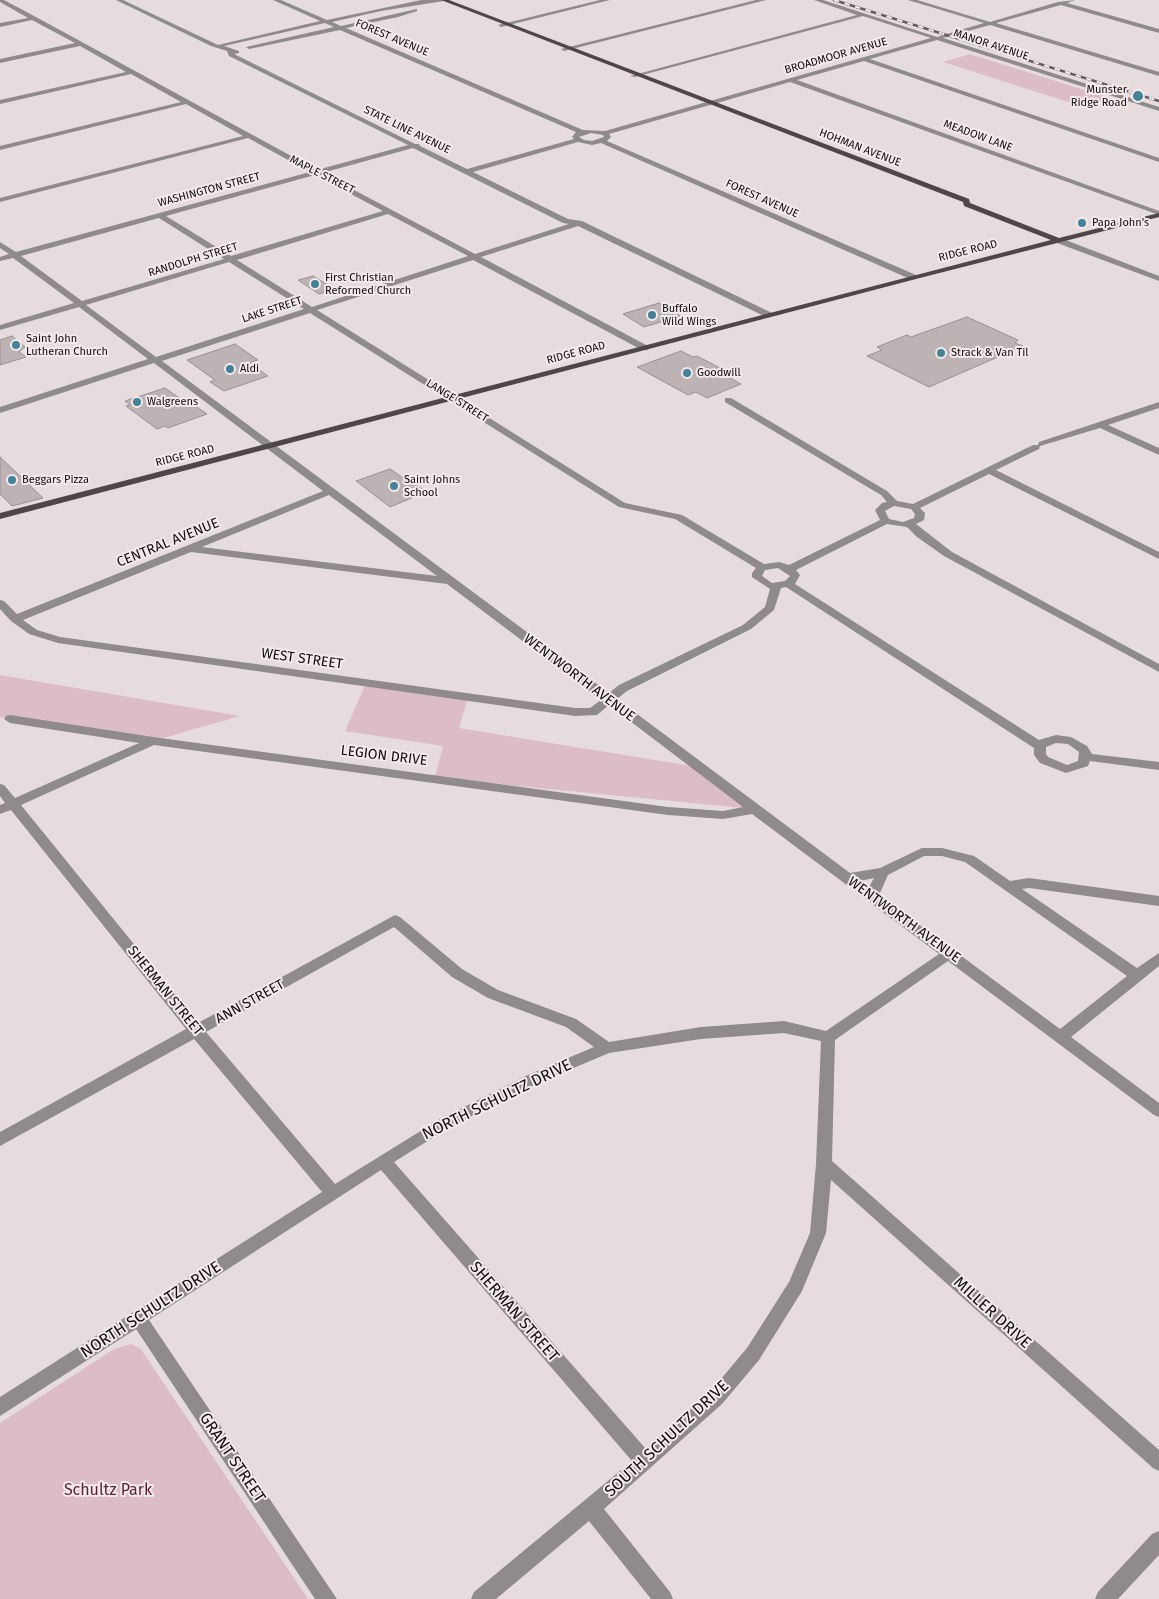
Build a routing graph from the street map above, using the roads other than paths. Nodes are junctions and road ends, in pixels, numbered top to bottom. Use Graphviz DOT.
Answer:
graph roads {
  1 [pos="0,0"];
  2 [pos="276,0"];
  3 [pos="445,0"];
  4 [pos="607,0"];
  5 [pos="763,0"];
  6 [pos="816,0"];
  7 [pos="911,0"];
  8 [pos="1048,0"];
  9 [pos="1072,0"];
  10 [pos="126,1"];
  11 [pos="1060,4"];
  12 [pos="460,7"];
  13 [pos="862,15"];
  14 [pos="34,18"];
  15 [pos="325,22"];
  16 [pos="508,23"];
  17 [pos="989,23"];
  18 [pos="0,25"];
  19 [pos="501,25"];
  20 [pos="341,29"];
  21 [pos="1159,31"];
  22 [pos="937,38"];
  23 [pos="81,44"];
  24 [pos="219,46"];
  25 [pos="568,48"];
  26 [pos="230,51"];
  27 [pos="863,59"];
  28 [pos="0,61"];
  29 [pos="133,72"];
  30 [pos="1159,74"];
  31 [pos="636,75"];
  32 [pos="790,80"];
  33 [pos="328,97"];
  34 [pos="320,100"];
  35 [pos="0,102"];
  36 [pos="188,102"];
  37 [pos="708,103"];
  38 [pos="1159,109"];
  39 [pos="582,132"];
  40 [pos="604,133"];
  41 [pos="249,136"];
  42 [pos="578,140"];
  43 [pos="602,141"];
  44 [pos="423,144"];
  45 [pos="414,146"];
  46 [pos="0,148"];
  47 [pos="1159,160"];
  48 [pos="475,169"];
  49 [pos="317,172"];
  50 [pos="466,172"];
  51 [pos="0,200"];
  52 [pos="391,211"];
  53 [pos="1159,214"];
  54 [pos="160,215"];
  55 [pos="579,223"];
  56 [pos="1060,240"];
  57 [pos="0,244"];
  58 [pos="14,255"];
  59 [pos="475,256"];
  60 [pos="0,259"];
  61 [pos="232,260"];
  62 [pos="912,277"];
  63 [pos="1159,279"];
  64 [pos="81,304"];
  65 [pos="310,309"];
  66 [pos="769,315"];
  67 [pos="0,328"];
  68 [pos="645,348"];
  69 [pos="154,360"];
  70 [pos="454,399"];
  71 [pos="728,400"];
  72 [pos="1159,405"];
  73 [pos="0,410"];
  74 [pos="1099,424"];
  75 [pos="272,447"];
  76 [pos="1159,452"];
  77 [pos="988,470"];
  78 [pos="331,491"];
  79 [pos="894,503"];
  80 [pos="914,507"];
  81 [pos="0,516"];
  82 [pos="886,521"];
  83 [pos="910,524"];
  84 [pos="191,549"];
  85 [pos="1159,556"];
  86 [pos="762,567"];
  87 [pos="789,569"];
  88 [pos="451,581"];
  89 [pos="788,584"];
  90 [pos="776,586"];
  91 [pos="0,603"];
  92 [pos="15,619"];
  93 [pos="1159,669"];
  94 [pos="609,700"];
  95 [pos="10,719"];
  96 [pos="152,741"];
  97 [pos="1040,746"];
  98 [pos="1086,757"];
  99 [pos="1159,766"];
  100 [pos="0,788"];
  101 [pos="7,807"];
  102 [pos="754,809"];
  103 [pos="883,872"];
  104 [pos="848,878"];
  105 [pos="1008,886"];
  106 [pos="872,896"];
  107 [pos="1159,900"];
  108 [pos="950,953"];
  109 [pos="1159,958"];
  110 [pos="1138,976"];
  111 [pos="198,1032"];
  112 [pos="828,1037"];
  113 [pos="1061,1037"];
  114 [pos="607,1048"];
  115 [pos="1159,1111"];
  116 [pos="0,1140"];
  117 [pos="383,1161"];
  118 [pos="824,1164"];
  119 [pos="333,1193"];
  120 [pos="138,1318"];
  121 [pos="0,1406"];
  122 [pos="645,1462"];
  123 [pos="1159,1462"];
  124 [pos="591,1508"];
  125 [pos="1159,1541"];
  126 [pos="327,1599"];
  127 [pos="481,1599"];
  128 [pos="662,1599"];
  129 [pos="1105,1599"];
  1 -- 14 [label="street, MAPLE STREET"];
  2 -- 15 [label="street, FOREST AVENUE"];
  3 -- 12 [label="main road, HOHMAN AVENUE"];
  3 -- 15 [label="street"];
  3 -- 20 [label="street"];
  4 -- 16 [label="street"];
  5 -- 25 [label="street"];
  6 -- 13 [label="street, MANOR AVENUE"];
  7 -- 17 [label="street"];
  8 -- 11 [label="street"];
  9 -- 11 [label="street, BROADMOOR AVENUE"];
  10 -- 24 [label="street, STATE LINE AVENUE"];
  11 -- 17 [label="street, BROADMOOR AVENUE"];
  11 -- 21 [label="street"];
  12 -- 16 [label="main road, HOHMAN AVENUE"];
  12 -- 19 [label="main road, HOHMAN AVENUE"];
  13 -- 22 [label="street, MANOR AVENUE"];
  13 -- 31 [label="street"];
  14 -- 18 [label="street"];
  14 -- 23 [label="street, MAPLE STREET"];
  15 -- 20 [label="street, FOREST AVENUE"];
  15 -- 24 [label="street"];
  16 -- 19 [label="street"];
  16 -- 25 [label="main road, HOHMAN AVENUE"];
  17 -- 22 [label="street, BROADMOOR AVENUE"];
  17 -- 30 [label="street"];
  19 -- 25 [label="main road, HOHMAN AVENUE"];
  20 -- 26 [label="street"];
  20 -- 39 [label="street, FOREST AVENUE"];
  22 -- 27 [label="street, BROADMOOR AVENUE"];
  22 -- 38 [label="street, MANOR AVENUE"];
  23 -- 28 [label="street"];
  23 -- 29 [label="street, MAPLE STREET"];
  24 -- 26 [label="street, STATE LINE AVENUE"];
  25 -- 31 [label="main road, HOHMAN AVENUE"];
  26 -- 33 [label="street, STATE LINE AVENUE"];
  26 -- 34 [label="street, STATE LINE AVENUE"];
  27 -- 32 [label="street, BROADMOOR AVENUE"];
  27 -- 47 [label="street"];
  29 -- 35 [label="street"];
  29 -- 36 [label="street, MAPLE STREET"];
  31 -- 37 [label="main road, HOHMAN AVENUE"];
  32 -- 37 [label="street, BROADMOOR AVENUE"];
  32 -- 53 [label="street, MEADOW LANE"];
  33 -- 34 [label="street"];
  33 -- 44 [label="street, STATE LINE AVENUE"];
  34 -- 45 [label="street, STATE LINE AVENUE"];
  36 -- 41 [label="street, MAPLE STREET"];
  36 -- 46 [label="street"];
  37 -- 40 [label="street, BROADMOOR AVENUE"];
  37 -- 56 [label="main road, HOHMAN AVENUE"];
  39 -- 40 [label="street, BROADMOOR AVENUE"];
  39 -- 42 [label="street"];
  40 -- 43 [label="street"];
  41 -- 49 [label="street, MAPLE STREET"];
  41 -- 51 [label="street"];
  42 -- 43 [label="street"];
  42 -- 48 [label="street"];
  43 -- 62 [label="street, FOREST AVENUE"];
  44 -- 45 [label="street, WASHINGTON STREET"];
  44 -- 48 [label="street, STATE LINE AVENUE"];
  45 -- 49 [label="street, WASHINGTON STREET"];
  45 -- 50 [label="street, STATE LINE AVENUE"];
  48 -- 50 [label="street"];
  48 -- 55 [label="street, STATE LINE AVENUE"];
  49 -- 52 [label="street, MAPLE STREET"];
  49 -- 54 [label="street, WASHINGTON STREET"];
  50 -- 55 [label="street, STATE LINE AVENUE"];
  52 -- 59 [label="street, MAPLE STREET"];
  52 -- 61 [label="street, RANDOLPH STREET"];
  53 -- 56 [label="main road, RIDGE ROAD"];
  54 -- 58 [label="street, WASHINGTON STREET"];
  54 -- 61 [label="street, LANGE STREET"];
  55 -- 59 [label="street, LAKE STREET"];
  55 -- 66 [label="street, STATE LINE AVENUE"];
  56 -- 62 [label="main road, RIDGE ROAD"];
  56 -- 63 [label="street, HOHMAN AVENUE"];
  57 -- 58 [label="street, WENTWORTH AVENUE"];
  58 -- 60 [label="street, WASHINGTON STREET"];
  58 -- 64 [label="street, WENTWORTH AVENUE"];
  59 -- 65 [label="street, LAKE STREET"];
  59 -- 68 [label="street, MAPLE STREET"];
  61 -- 64 [label="street, RANDOLPH STREET"];
  61 -- 65 [label="street, LANGE STREET"];
  62 -- 66 [label="main road, RIDGE ROAD"];
  64 -- 67 [label="street, RANDOLPH STREET"];
  64 -- 69 [label="street, WENTWORTH AVENUE"];
  65 -- 69 [label="street, LAKE STREET"];
  65 -- 70 [label="street, LANGE STREET"];
  66 -- 68 [label="main road, RIDGE ROAD"];
  68 -- 70 [label="main road, RIDGE ROAD"];
  69 -- 73 [label="street, LAKE STREET"];
  69 -- 75 [label="street, WENTWORTH AVENUE"];
  70 -- 75 [label="main road, RIDGE ROAD"];
  70 -- 86 [label="street, LANGE STREET"];
  71 -- 79 [label="street"];
  72 -- 74 [label="street"];
  74 -- 76 [label="street"];
  74 -- 77 [label="street"];
  75 -- 78 [label="street, WENTWORTH AVENUE"];
  75 -- 81 [label="main road, RIDGE ROAD"];
  77 -- 80 [label="street"];
  77 -- 85 [label="street"];
  78 -- 84 [label="street, CENTRAL AVENUE"];
  78 -- 88 [label="street, WENTWORTH AVENUE"];
  79 -- 80 [label="street"];
  79 -- 82 [label="street"];
  80 -- 83 [label="street"];
  82 -- 83 [label="street"];
  82 -- 87 [label="street"];
  83 -- 93 [label="street"];
  84 -- 88 [label="street"];
  84 -- 92 [label="street, CENTRAL AVENUE"];
  86 -- 87 [label="street"];
  86 -- 90 [label="street"];
  87 -- 89 [label="street"];
  88 -- 94 [label="street, WENTWORTH AVENUE"];
  89 -- 90 [label="street"];
  89 -- 97 [label="street"];
  90 -- 94 [label="street, WEST STREET"];
  91 -- 92 [label="street, WEST STREET"];
  92 -- 94 [label="street, WEST STREET"];
  94 -- 102 [label="street, WENTWORTH AVENUE"];
  95 -- 96 [label="street, LEGION DRIVE"];
  96 -- 101 [label="street"];
  96 -- 102 [label="street, LEGION DRIVE"];
  97 -- 98 [label="street"];
  97 -- 98 [label="street"];
  98 -- 99 [label="street"];
  100 -- 101 [label="street, SHERMAN STREET"];
  101 -- 111 [label="street, SHERMAN STREET"];
  102 -- 104 [label="street, WENTWORTH AVENUE"];
  103 -- 104 [label="street"];
  103 -- 105 [label="street"];
  103 -- 106 [label="street"];
  104 -- 106 [label="street, WENTWORTH AVENUE"];
  105 -- 107 [label="street"];
  105 -- 110 [label="street"];
  106 -- 108 [label="street, WENTWORTH AVENUE"];
  108 -- 112 [label="street"];
  108 -- 113 [label="street, WENTWORTH AVENUE"];
  109 -- 110 [label="street"];
  110 -- 113 [label="street"];
  111 -- 114 [label="street, ANN STREET"];
  111 -- 116 [label="street, ANN STREET"];
  111 -- 119 [label="street, SHERMAN STREET"];
  112 -- 114 [label="street, NORTH SCHULTZ DRIVE"];
  112 -- 118 [label="street, SOUTH SCHULTZ DRIVE"];
  113 -- 115 [label="street, WENTWORTH AVENUE"];
  114 -- 117 [label="street, NORTH SCHULTZ DRIVE"];
  117 -- 119 [label="street, NORTH SCHULTZ DRIVE"];
  117 -- 122 [label="street, SHERMAN STREET"];
  118 -- 122 [label="street, SOUTH SCHULTZ DRIVE"];
  118 -- 123 [label="street, MILLER DRIVE"];
  119 -- 120 [label="street, NORTH SCHULTZ DRIVE"];
  120 -- 121 [label="street, NORTH SCHULTZ DRIVE"];
  120 -- 126 [label="street, GRANT STREET"];
  122 -- 124 [label="street, SOUTH SCHULTZ DRIVE"];
  124 -- 127 [label="street, SOUTH SCHULTZ DRIVE"];
  124 -- 128 [label="street"];
  125 -- 129 [label="street"];
}
